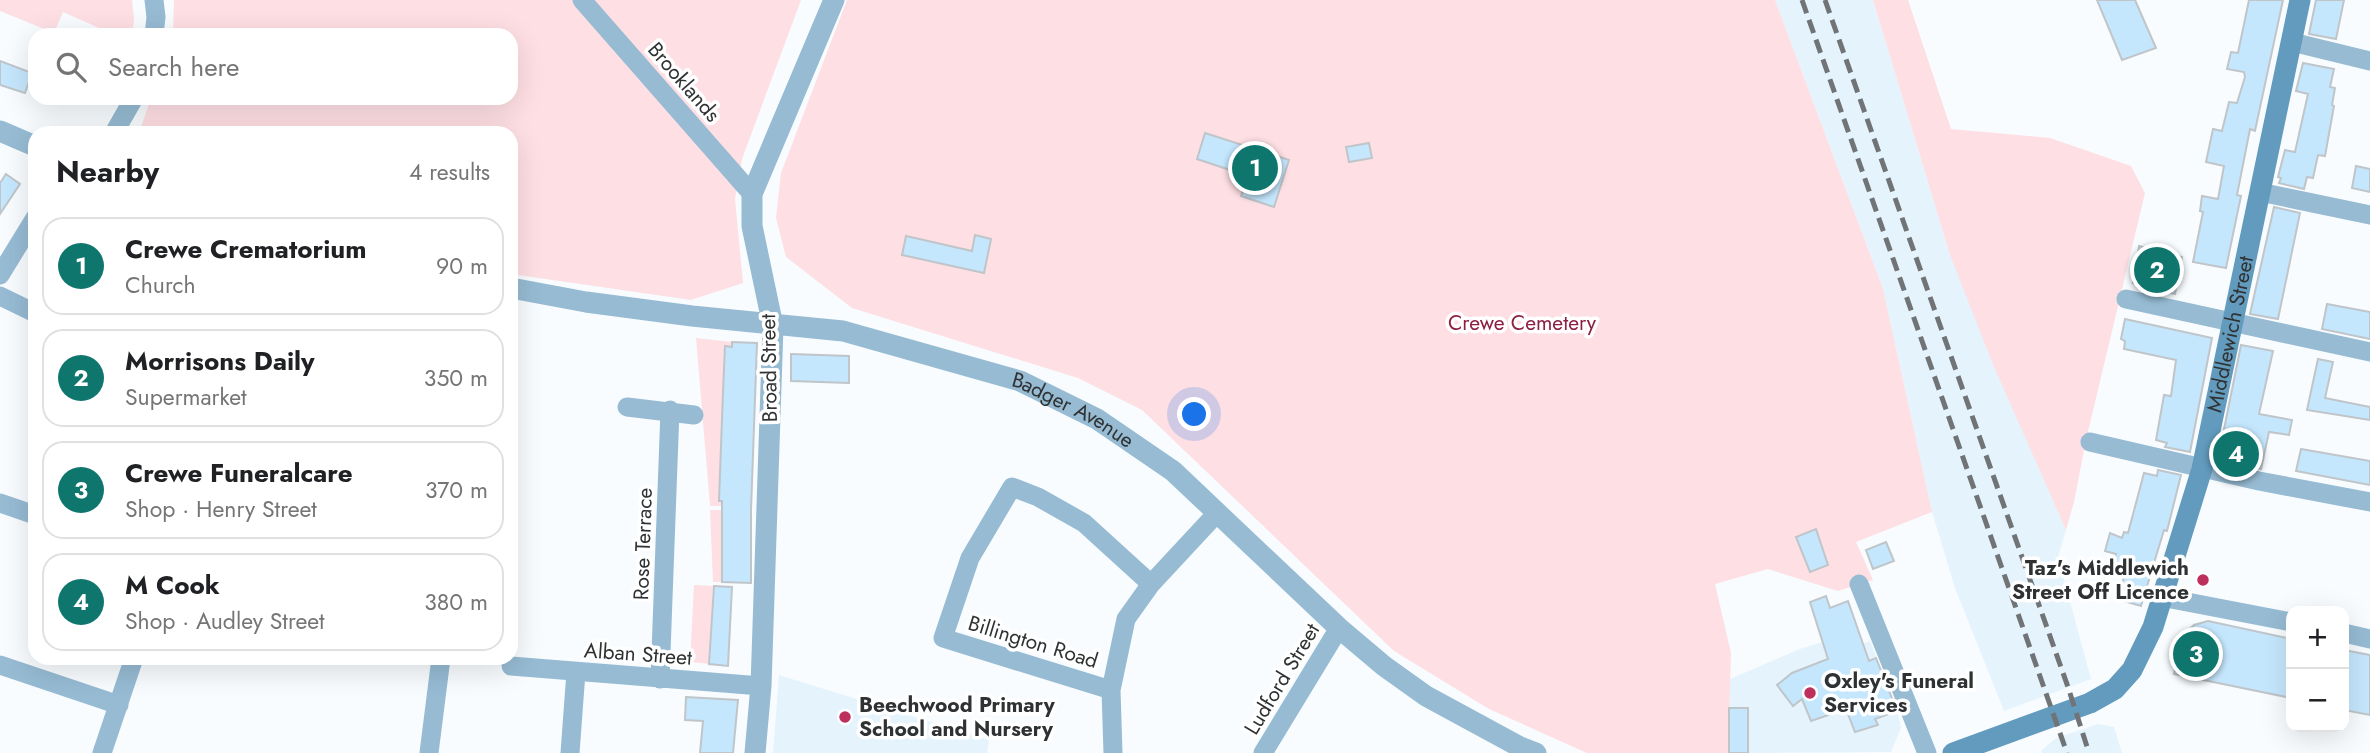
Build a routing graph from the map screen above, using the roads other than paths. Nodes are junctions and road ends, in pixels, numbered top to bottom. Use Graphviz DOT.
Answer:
graph roads {
  1 [pos="154,0"];
  2 [pos="582,0"];
  3 [pos="834,0"];
  4 [pos="2300,0"];
  5 [pos="155,28"];
  6 [pos="2292,42"];
  7 [pos="2370,61"];
  8 [pos="130,105"];
  9 [pos="118,126"];
  10 [pos="0,131"];
  11 [pos="28,143"];
  12 [pos="2260,192"];
  13 [pos="752,194"];
  14 [pos="2370,215"];
  15 [pos="28,229"];
  16 [pos="0,275"];
  17 [pos="518,289"];
  18 [pos="0,296"];
  19 [pos="2126,299"];
  20 [pos="28,310"];
  21 [pos="2232,321"];
  22 [pos="774,326"];
  23 [pos="2370,352"];
  24 [pos="627,407"];
  25 [pos="670,410"];
  26 [pos="694,415"];
  27 [pos="2090,442"];
  28 [pos="2202,469"];
  29 [pos="2370,502"];
  30 [pos="0,503"];
  31 [pos="28,513"];
  32 [pos="1217,513"];
  33 [pos="1151,584"];
  34 [pos="1859,584"];
  35 [pos="2161,597"];
  36 [pos="2286,621"];
  37 [pos="1339,628"];
  38 [pos="2349,634"];
  39 [pos="2370,639"];
  40 [pos="0,665"];
  41 [pos="132,665"];
  42 [pos="440,665"];
  43 [pos="511,666"];
  44 [pos="576,672"];
  45 [pos="660,679"];
  46 [pos="761,686"];
  47 [pos="1111,690"];
  48 [pos="119,705"];
  49 [pos="102,753"];
  50 [pos="429,753"];
  51 [pos="570,753"];
  52 [pos="755,753"];
  53 [pos="1114,753"];
  54 [pos="1263,753"];
  55 [pos="1536,753"];
  56 [pos="1927,753"];
  57 [pos="1953,753"];
  1 -- 5 [label="street"];
  2 -- 13 [label="street, Brooklands"];
  3 -- 13 [label="street, Broad Street"];
  4 -- 6 [label="main road, Middlewich Street"];
  6 -- 7 [label="street"];
  6 -- 12 [label="main road, Middlewich Street"];
  8 -- 9 [label="street"];
  10 -- 11 [label="street"];
  12 -- 14 [label="street"];
  12 -- 21 [label="main road, Middlewich Street"];
  13 -- 22 [label="street, Broad Street"];
  15 -- 16 [label="street"];
  17 -- 22 [label="street, Badger Avenue"];
  18 -- 20 [label="street"];
  19 -- 21 [label="street"];
  21 -- 23 [label="street"];
  21 -- 28 [label="main road, Middlewich Street"];
  22 -- 32 [label="street, Badger Avenue"];
  22 -- 46 [label="street, Broad Street"];
  24 -- 25 [label="street"];
  25 -- 26 [label="street"];
  25 -- 45 [label="street, Rose Terrace"];
  27 -- 28 [label="street"];
  28 -- 29 [label="street"];
  28 -- 35 [label="main road, Middlewich Street"];
  30 -- 31 [label="street"];
  32 -- 33 [label="street"];
  32 -- 37 [label="street, Badger Avenue"];
  33 -- 47 [label="street"];
  33 -- 47 [label="street, Billington Road"];
  34 -- 56 [label="street"];
  35 -- 36 [label="street"];
  35 -- 57 [label="main road, Middlewich Street"];
  37 -- 54 [label="street, Ludford Street"];
  37 -- 55 [label="street, Badger Avenue"];
  38 -- 39 [label="street"];
  40 -- 48 [label="street"];
  41 -- 48 [label="street"];
  42 -- 50 [label="street"];
  43 -- 44 [label="street, Alban Street"];
  44 -- 45 [label="street, Alban Street"];
  44 -- 51 [label="street"];
  45 -- 46 [label="street, Alban Street"];
  46 -- 52 [label="street, Broad Street"];
  47 -- 53 [label="street"];
  48 -- 49 [label="street"];
}
